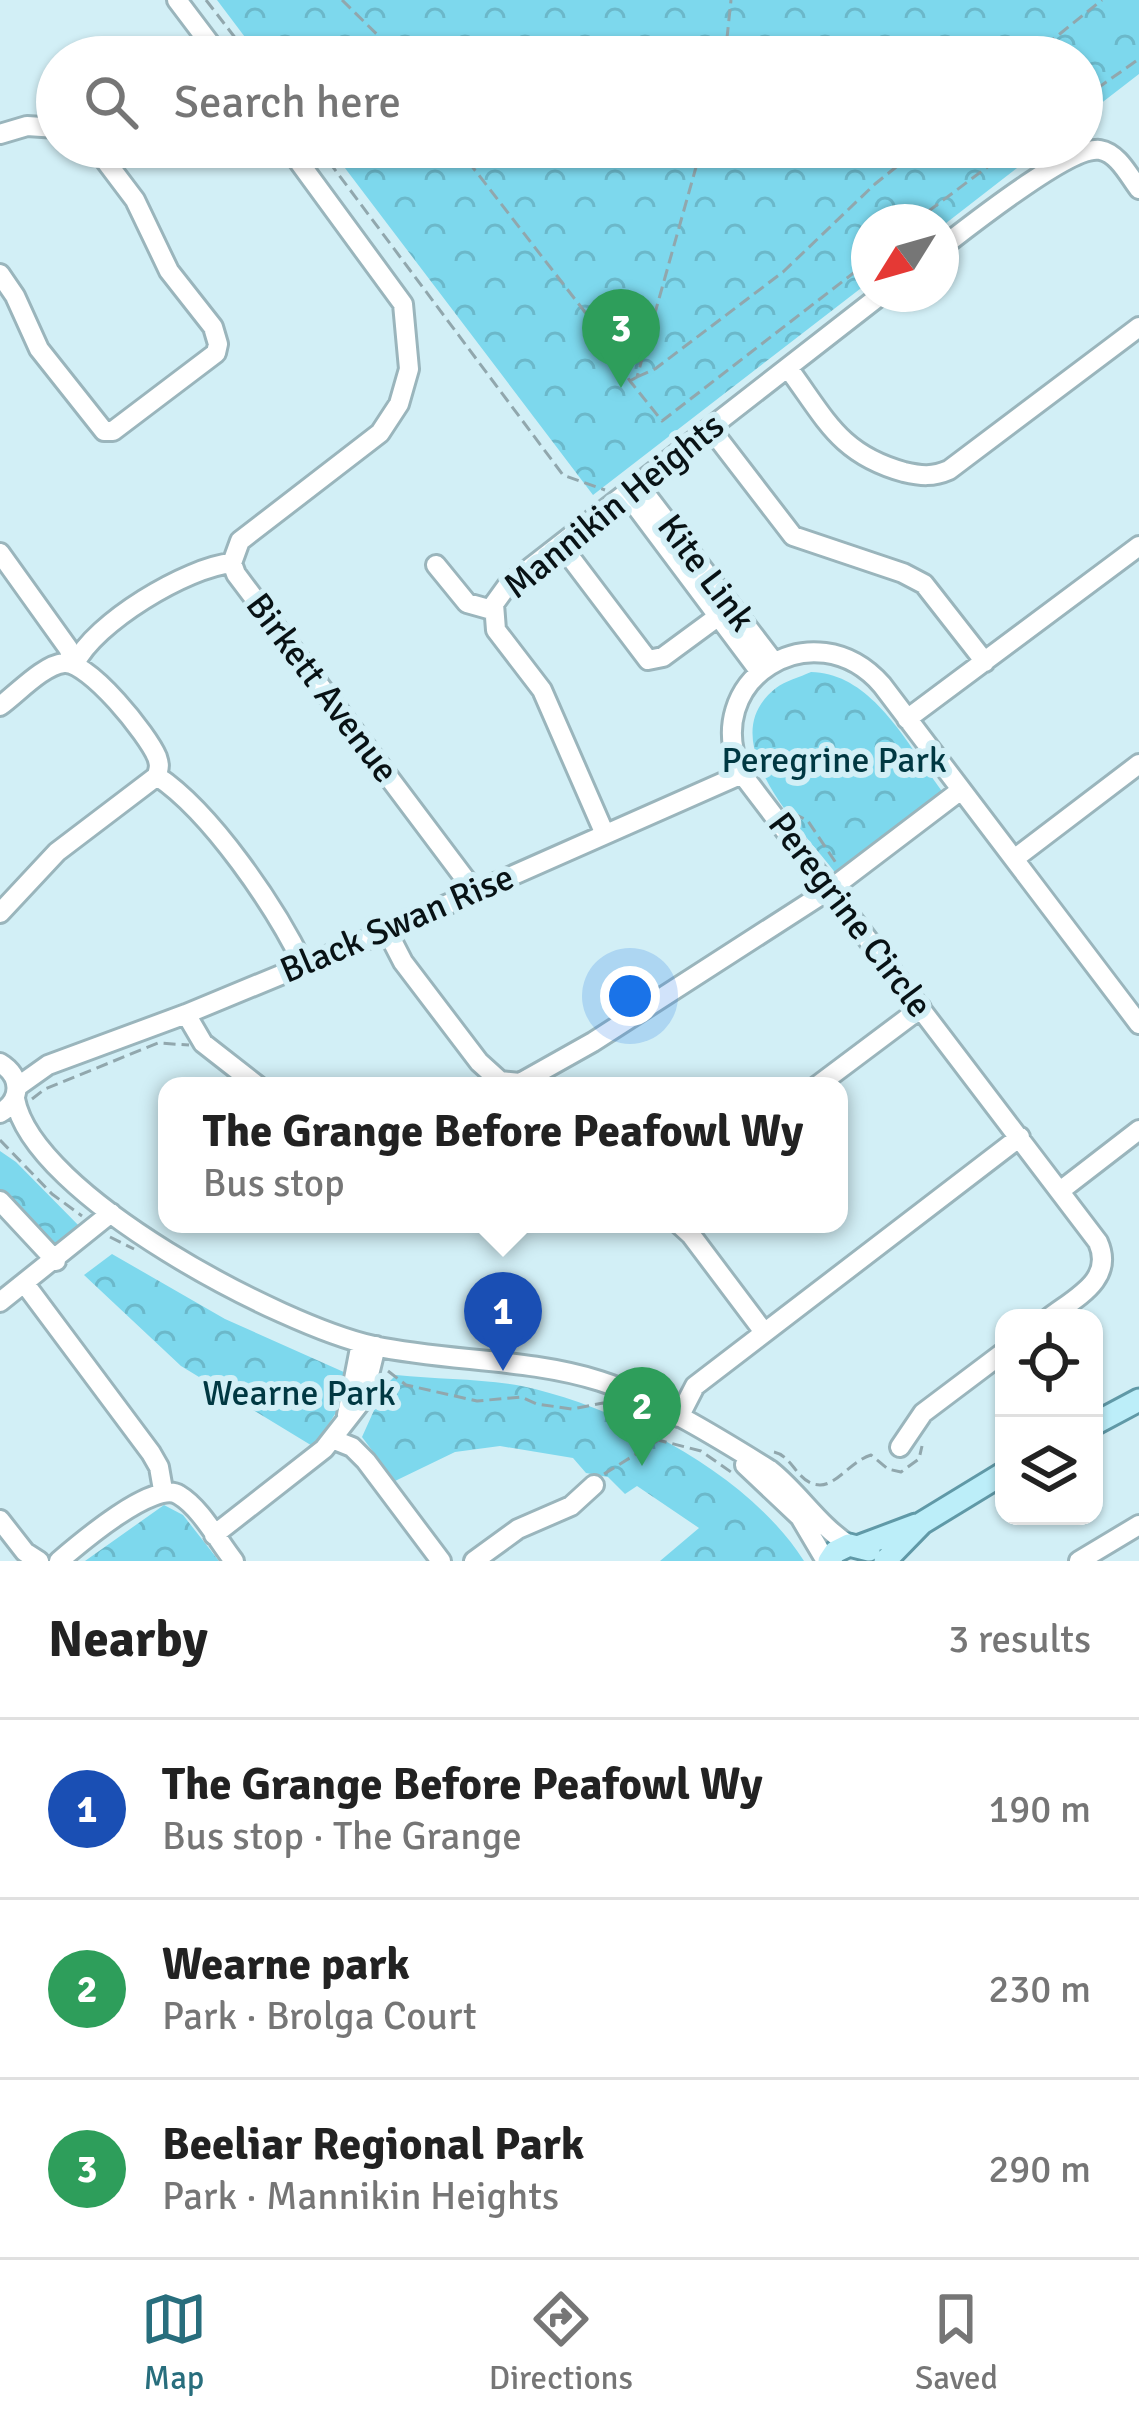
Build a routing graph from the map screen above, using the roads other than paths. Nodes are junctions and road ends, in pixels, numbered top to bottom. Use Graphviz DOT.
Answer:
graph roads {
  1 [pos="177,0"];
  2 [pos="204,36"];
  3 [pos="36,127"];
  4 [pos="0,134"];
  5 [pos="1103,151"];
  6 [pos="110,168"];
  7 [pos="303,168"];
  8 [pos="1058,168"];
  9 [pos="1139,189"];
  10 [pos="959,235"];
  11 [pos="0,274"];
  12 [pos="859,312"];
  13 [pos="1139,327"];
  14 [pos="788,368"];
  15 [pos="710,428"];
  16 [pos="627,493"];
  17 [pos="561,545"];
  18 [pos="1139,546"];
  19 [pos="0,553"];
  20 [pos="232,562"];
  21 [pos="436,566"];
  22 [pos="492,610"];
  23 [pos="725,611"];
  24 [pos="985,662"];
  25 [pos="75,664"];
  26 [pos="767,667"];
  27 [pos="0,706"];
  28 [pos="907,719"];
  29 [pos="1139,764"];
  30 [pos="742,774"];
  31 [pos="157,776"];
  32 [pos="961,790"];
  33 [pos="604,832"];
  34 [pos="1014,859"];
  35 [pos="832,888"];
  36 [pos="475,892"];
  37 [pos="0,913"];
  38 [pos="387,931"];
  39 [pos="304,966"];
  40 [pos="921,1008"];
  41 [pos="186,1014"];
  42 [pos="1139,1024"];
  43 [pos="4,1065"];
  44 [pos="48,1065"];
  45 [pos="246,1077"];
  46 [pos="487,1077"];
  47 [pos="535,1077"];
  48 [pos="829,1077"];
  49 [pos="16,1093"];
  50 [pos="0,1115"];
  51 [pos="1139,1130"];
  52 [pos="28,1134"];
  53 [pos="1020,1137"];
  54 [pos="1060,1191"];
  55 [pos="0,1201"];
  56 [pos="112,1213"];
  57 [pos="691,1233"];
  58 [pos="56,1262"];
  59 [pos="25,1283"];
  60 [pos="0,1303"];
  61 [pos="1061,1309"];
  62 [pos="764,1332"];
  63 [pos="373,1352"];
  64 [pos="995,1359"];
  65 [pos="1139,1400"];
  66 [pos="679,1418"];
  67 [pos="1103,1419"];
  68 [pos="332,1439"];
  69 [pos="724,1445"];
  70 [pos="900,1447"];
  71 [pos="995,1478"];
  72 [pos="594,1485"];
  73 [pos="163,1490"];
  74 [pos="0,1520"];
  75 [pos="1139,1525"];
  76 [pos="214,1535"];
  77 [pos="868,1553"];
  78 [pos="1093,1558"];
  79 [pos="39,1561"];
  80 [pos="59,1561"];
  81 [pos="234,1561"];
  82 [pos="441,1561"];
  83 [pos="474,1561"];
  84 [pos="827,1561"];
  1 -- 2 [label="street"];
  3 -- 4 [label="street"];
  5 -- 9 [label="street"];
  6 -- 11 [label="street"];
  7 -- 20 [label="street, Birkett Avenue"];
  8 -- 10 [label="street"];
  12 -- 14 [label="street, Mannikin Heights"];
  13 -- 14 [label="street"];
  14 -- 15 [label="street, Mannikin Heights"];
  15 -- 16 [label="street, Mannikin Heights"];
  15 -- 24 [label="street"];
  16 -- 17 [label="street, Mannikin Heights"];
  16 -- 23 [label="street, Kite Link"];
  17 -- 22 [label="street, Mannikin Heights"];
  17 -- 23 [label="street"];
  18 -- 24 [label="street"];
  19 -- 25 [label="street"];
  20 -- 25 [label="street"];
  20 -- 36 [label="street, Birkett Avenue"];
  21 -- 22 [label="street"];
  22 -- 33 [label="street, Mannikin Heights"];
  23 -- 26 [label="street, Kite Link"];
  24 -- 28 [label="street"];
  25 -- 27 [label="street"];
  25 -- 31 [label="street"];
  26 -- 28 [label="street"];
  26 -- 30 [label="street"];
  28 -- 32 [label="street"];
  29 -- 34 [label="street"];
  30 -- 33 [label="street, Black Swan Rise"];
  30 -- 35 [label="street, Peregrine Circle"];
  31 -- 37 [label="street"];
  31 -- 39 [label="street"];
  32 -- 34 [label="street"];
  32 -- 35 [label="street"];
  33 -- 36 [label="street, Black Swan Rise"];
  34 -- 42 [label="street"];
  35 -- 40 [label="street, Peregrine Circle"];
  35 -- 47 [label="street"];
  36 -- 38 [label="street, Black Swan Rise"];
  38 -- 39 [label="street, Black Swan Rise"];
  38 -- 46 [label="street"];
  39 -- 41 [label="street, Black Swan Rise"];
  40 -- 48 [label="street"];
  40 -- 53 [label="street, Peregrine Circle"];
  41 -- 44 [label="street, Black Swan Rise"];
  41 -- 45 [label="street"];
  43 -- 44 [label="street, Black Swan Rise"];
  43 -- 49 [label="street"];
  44 -- 49 [label="street, Black Swan Rise"];
  49 -- 50 [label="street, Black Swan Rise"];
  49 -- 52 [label="street"];
  50 -- 52 [label="street"];
  51 -- 54 [label="street"];
  52 -- 56 [label="street"];
  53 -- 54 [label="street, Peregrine Circle"];
  53 -- 62 [label="street"];
  54 -- 61 [label="street, Peregrine Circle"];
  55 -- 58 [label="street"];
  56 -- 58 [label="street"];
  56 -- 63 [label="street"];
  57 -- 62 [label="street"];
  58 -- 59 [label="street"];
  59 -- 60 [label="street"];
  59 -- 73 [label="street"];
  62 -- 66 [label="street"];
  63 -- 66 [label="street"];
  63 -- 68 [label="street"];
  64 -- 70 [label="street"];
  65 -- 67 [label="main road"];
  66 -- 69 [label="street"];
  68 -- 76 [label="street"];
  68 -- 82 [label="street"];
  69 -- 77 [label="street"];
  69 -- 84 [label="street"];
  71 -- 77 [label="main road"];
  72 -- 83 [label="street"];
  73 -- 76 [label="street"];
  73 -- 80 [label="street"];
  74 -- 79 [label="street"];
  75 -- 78 [label="street"];
  76 -- 81 [label="street"];
  77 -- 84 [label="main road"];
}
